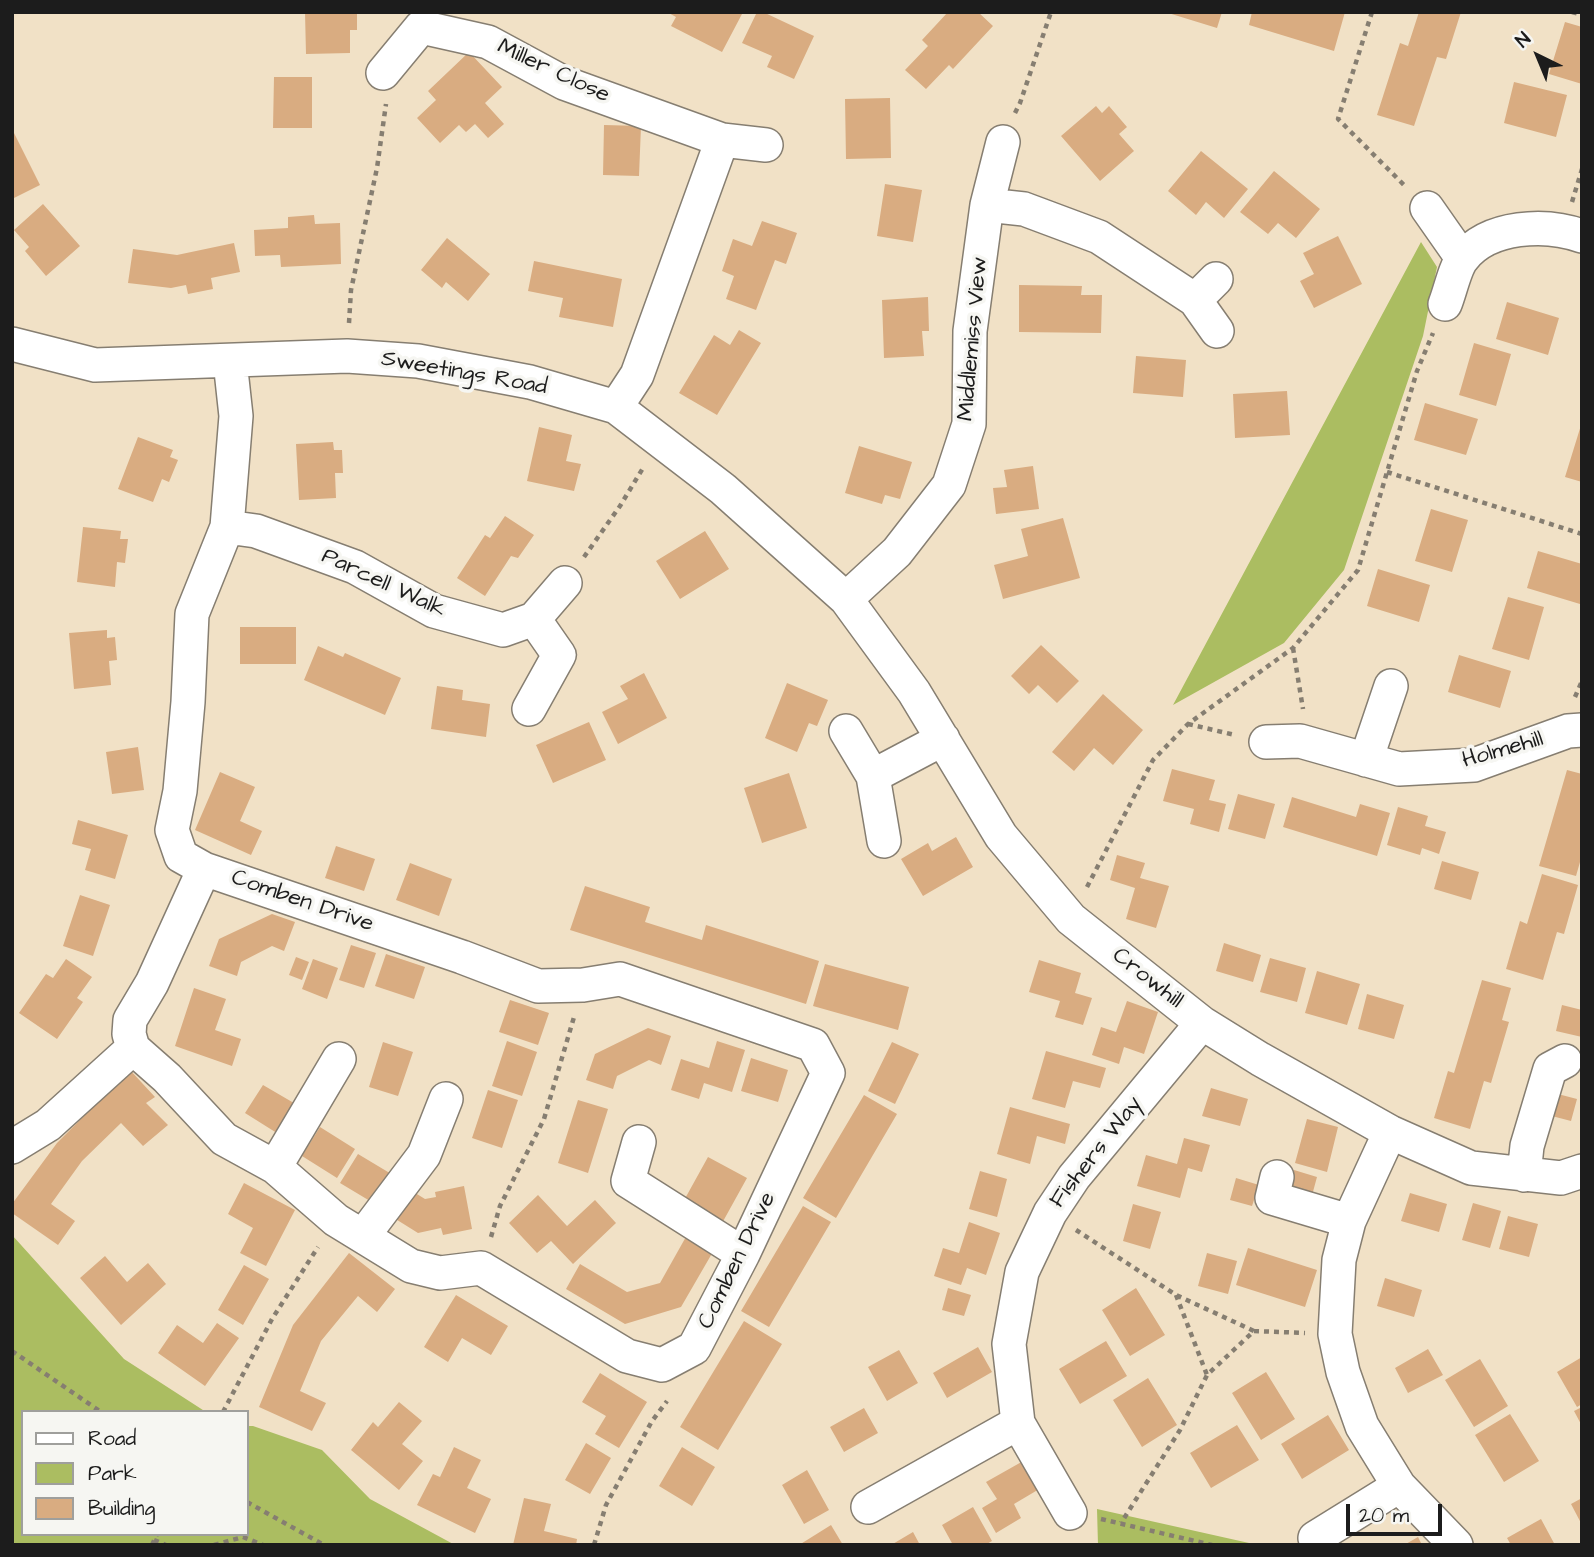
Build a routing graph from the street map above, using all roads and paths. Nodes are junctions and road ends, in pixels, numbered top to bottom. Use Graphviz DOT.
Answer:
graph roads {
  1 [pos="1051,12"];
  2 [pos="1372,12"];
  3 [pos="1572,12"];
  4 [pos="1582,15"];
  5 [pos="416,20"];
  6 [pos="383,73"];
  7 [pos="722,140"];
  8 [pos="1003,142"];
  9 [pos="766,145"];
  10 [pos="987,205"];
  11 [pos="1427,208"];
  12 [pos="1582,236"];
  13 [pos="1462,258"];
  14 [pos="1445,304"];
  15 [pos="1217,331"];
  16 [pos="12,344"];
  17 [pos="347,356"];
  18 [pos="230,361"];
  19 [pos="616,407"];
  20 [pos="661,440"];
  21 [pos="1387,472"];
  22 [pos="227,527"];
  23 [pos="1582,534"];
  24 [pos="565,583"];
  25 [pos="846,599"];
  26 [pos="534,619"];
  27 [pos="1293,648"];
  28 [pos="1391,686"];
  29 [pos="529,709"];
  30 [pos="1188,724"];
  31 [pos="1302,727"];
  32 [pos="1582,730"];
  33 [pos="846,731"];
  34 [pos="943,739"];
  35 [pos="1266,742"];
  36 [pos="1366,760"];
  37 [pos="873,776"];
  38 [pos="884,841"];
  39 [pos="204,869"];
  40 [pos="1071,919"];
  41 [pos="583,985"];
  42 [pos="1202,1023"];
  43 [pos="132,1048"];
  44 [pos="339,1059"];
  45 [pos="1565,1060"];
  46 [pos="446,1099"];
  47 [pos="1390,1132"];
  48 [pos="639,1142"];
  49 [pos="12,1147"];
  50 [pos="275,1167"];
  51 [pos="1582,1171"];
  52 [pos="1524,1174"];
  53 [pos="1277,1177"];
  54 [pos="1050,1213"];
  55 [pos="1349,1221"];
  56 [pos="349,1228"];
  57 [pos="743,1254"];
  58 [pos="481,1268"];
  59 [pos="1176,1295"];
  60 [pos="1254,1331"];
  61 [pos="1335,1334"];
  62 [pos="12,1351"];
  63 [pos="1207,1375"];
  64 [pos="667,1401"];
  65 [pos="98,1410"];
  66 [pos="224,1410"];
  67 [pos="1017,1423"];
  68 [pos="1399,1486"];
  69 [pos="248,1503"];
  70 [pos="868,1507"];
  71 [pos="1070,1513"];
  72 [pos="1121,1523"];
  73 [pos="1315,1538"];
  74 [pos="153,1543"];
  75 [pos="166,1545"];
  76 [pos="214,1545"];
  77 [pos="263,1545"];
  78 [pos="324,1545"];
  79 [pos="594,1545"];
  80 [pos="1212,1545"];
  81 [pos="1456,1545"];
  1 -- 8 [label="path"];
  2 -- 11 [label="path"];
  3 -- 4 [label="path"];
  5 -- 6 [label="street, Miller Close"];
  5 -- 7 [label="street, Miller Close"];
  6 -- 17 [label="path"];
  7 -- 9 [label="street, Miller Close"];
  7 -- 19 [label="street"];
  8 -- 10 [label="street, Middlemiss View"];
  10 -- 15 [label="street"];
  10 -- 25 [label="street, Middlemiss View"];
  11 -- 13 [label="street"];
  12 -- 13 [label="street"];
  13 -- 14 [label="street"];
  14 -- 21 [label="path"];
  16 -- 18 [label="street, Sweetings Road"];
  17 -- 18 [label="street, Sweetings Road"];
  17 -- 19 [label="street, Sweetings Road"];
  18 -- 22 [label="street"];
  19 -- 20 [label="street, Sweetings Road"];
  20 -- 24 [label="path"];
  20 -- 25 [label="street, Sweetings Road"];
  21 -- 23 [label="path"];
  21 -- 27 [label="path"];
  22 -- 26 [label="street, Parcell Walk"];
  22 -- 39 [label="street, Comben Drive"];
  24 -- 26 [label="street"];
  25 -- 34 [label="street, Crowhill"];
  26 -- 29 [label="street"];
  27 -- 30 [label="path"];
  27 -- 31 [label="path"];
  28 -- 36 [label="street"];
  30 -- 35 [label="path"];
  30 -- 40 [label="path"];
  31 -- 35 [label="street, Holmehill"];
  31 -- 36 [label="street, Holmehill"];
  32 -- 36 [label="street, Holmehill"];
  33 -- 37 [label="street"];
  34 -- 37 [label="street"];
  34 -- 40 [label="street, Crowhill"];
  37 -- 38 [label="street"];
  39 -- 41 [label="street, Comben Drive"];
  39 -- 43 [label="street, Comben Drive"];
  40 -- 42 [label="street, Crowhill"];
  41 -- 57 [label="street, Comben Drive"];
  41 -- 58 [label="path"];
  42 -- 47 [label="street, Crowhill"];
  42 -- 54 [label="street, Fishers Way"];
  43 -- 49 [label="street"];
  43 -- 50 [label="street"];
  44 -- 50 [label="street"];
  45 -- 52 [label="street"];
  46 -- 56 [label="street"];
  47 -- 52 [label="street, Crowhill"];
  47 -- 55 [label="street"];
  48 -- 57 [label="street"];
  50 -- 56 [label="street"];
  51 -- 52 [label="street, Crowhill"];
  53 -- 55 [label="street"];
  54 -- 59 [label="path"];
  54 -- 67 [label="street, Fishers Way"];
  55 -- 61 [label="street"];
  56 -- 58 [label="street"];
  56 -- 66 [label="path"];
  57 -- 58 [label="street, Comben Drive"];
  59 -- 60 [label="path"];
  59 -- 63 [label="path"];
  60 -- 61 [label="path"];
  60 -- 63 [label="path"];
  61 -- 68 [label="street"];
  62 -- 65 [label="path"];
  63 -- 72 [label="path"];
  64 -- 79 [label="path"];
  67 -- 70 [label="street"];
  67 -- 71 [label="street, Fishers Way"];
  68 -- 73 [label="street"];
  68 -- 81 [label="street"];
  69 -- 78 [label="path"];
  71 -- 72 [label="path"];
  72 -- 80 [label="path"];
  74 -- 75 [label="path"];
  76 -- 77 [label="path"];
}
